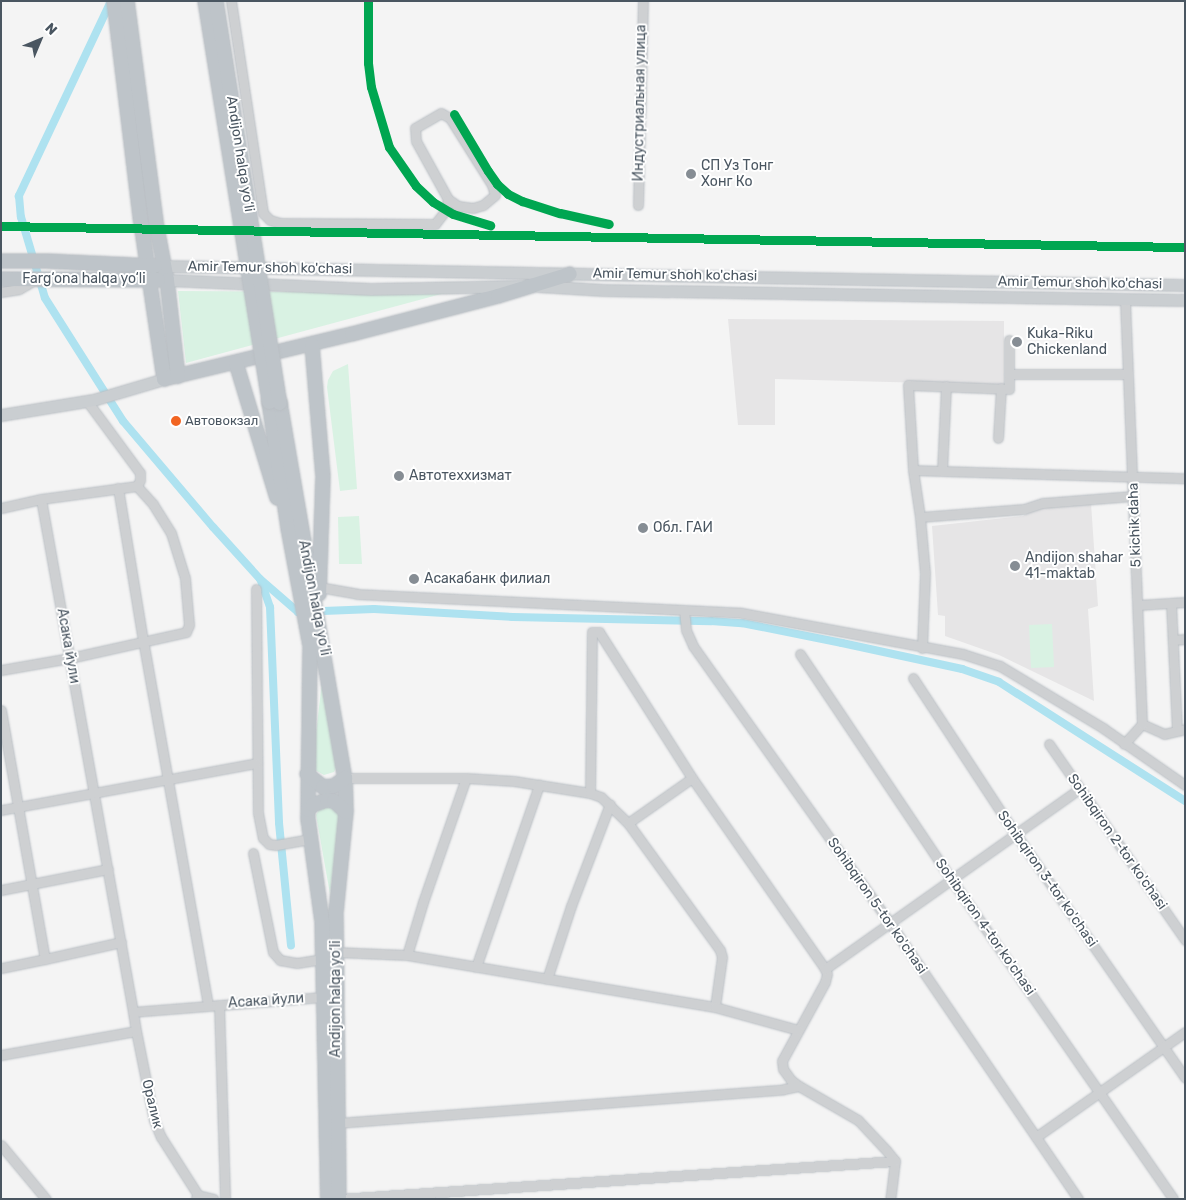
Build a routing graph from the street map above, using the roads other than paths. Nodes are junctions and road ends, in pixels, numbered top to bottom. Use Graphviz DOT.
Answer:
graph roads {
  1 [pos="114,1"];
  2 [pos="127,1"];
  3 [pos="205,1"];
  4 [pos="216,1"];
  5 [pos="231,1"];
  6 [pos="643,1"];
  7 [pos="448,199"];
  8 [pos="638,205"];
  9 [pos="1,261"];
  10 [pos="165,266"];
  11 [pos="148,273"];
  12 [pos="570,274"];
  13 [pos="1,279"];
  14 [pos="37,279"];
  15 [pos="167,280"];
  16 [pos="534,285"];
  17 [pos="1185,285"];
  18 [pos="1,292"];
  19 [pos="1125,299"];
  20 [pos="1185,300"];
  21 [pos="1009,340"];
  22 [pos="312,345"];
  23 [pos="236,363"];
  24 [pos="1009,374"];
  25 [pos="1128,374"];
  26 [pos="171,377"];
  27 [pos="946,386"];
  28 [pos="1001,388"];
  29 [pos="90,400"];
  30 [pos="275,402"];
  31 [pos="1,415"];
  32 [pos="998,438"];
  33 [pos="912,470"];
  34 [pos="942,471"];
  35 [pos="1133,476"];
  36 [pos="1185,478"];
  37 [pos="137,486"];
  38 [pos="118,488"];
  39 [pos="1133,496"];
  40 [pos="41,499"];
  41 [pos="1,508"];
  42 [pos="920,517"];
  43 [pos="288,528"];
  44 [pos="319,587"];
  45 [pos="256,589"];
  46 [pos="1185,602"];
  47 [pos="1171,603"];
  48 [pos="1138,605"];
  49 [pos="684,612"];
  50 [pos="318,624"];
  51 [pos="143,640"];
  52 [pos="1173,640"];
  53 [pos="1185,640"];
  54 [pos="922,648"];
  55 [pos="800,654"];
  56 [pos="70,658"];
  57 [pos="1,670"];
  58 [pos="913,678"];
  59 [pos="1180,686"];
  60 [pos="1,710"];
  61 [pos="1142,724"];
  62 [pos="1181,730"];
  63 [pos="4,737"];
  64 [pos="1049,744"];
  65 [pos="1124,744"];
  66 [pos="256,764"];
  67 [pos="307,774"];
  68 [pos="345,778"];
  69 [pos="466,778"];
  70 [pos="692,778"];
  71 [pos="169,781"];
  72 [pos="539,785"];
  73 [pos="1185,785"];
  74 [pos="1079,789"];
  75 [pos="590,793"];
  76 [pos="95,794"];
  77 [pos="610,804"];
  78 [pos="19,807"];
  79 [pos="1,810"];
  80 [pos="308,810"];
  81 [pos="346,812"];
  82 [pos="628,823"];
  83 [pos="1015,833"];
  84 [pos="311,839"];
  85 [pos="254,853"];
  86 [pos="108,869"];
  87 [pos="951,879"];
  88 [pos="32,884"];
  89 [pos="1,890"];
  90 [pos="890,923"];
  91 [pos="1185,940"];
  92 [pos="121,942"];
  93 [pos="407,955"];
  94 [pos="329,956"];
  95 [pos="46,959"];
  96 [pos="476,967"];
  97 [pos="1,968"];
  98 [pos="825,969"];
  99 [pos="547,979"];
  100 [pos="324,997"];
  101 [pos="208,1005"];
  102 [pos="219,1005"];
  103 [pos="715,1007"];
  104 [pos="133,1012"];
  105 [pos="798,1030"];
  106 [pos="136,1032"];
  107 [pos="1185,1032"];
  108 [pos="1164,1046"];
  109 [pos="1,1055"];
  110 [pos="1185,1078"];
  111 [pos="799,1086"];
  112 [pos="1100,1092"];
  113 [pos="337,1123"];
  114 [pos="1036,1137"];
  115 [pos="1,1145"];
  116 [pos="894,1161"];
  117 [pos="197,1197"];
  118 [pos="46,1199"];
  119 [pos="214,1199"];
  120 [pos="225,1199"];
  121 [pos="328,1199"];
  122 [pos="339,1199"];
  123 [pos="890,1199"];
  124 [pos="1078,1199"];
  125 [pos="1173,1199"];
  1 -- 11 [label="highway"];
  2 -- 10 [label="highway"];
  3 -- 30 [label="highway, Andijon halqa yo‘li, bridge"];
  4 -- 30 [label="highway, Andijon halqa yo‘li, bridge"];
  5 -- 7 [label="street"];
  6 -- 8 [label="street, Индустриальная улица"];
  7 -- 7 [label="street"];
  9 -- 11 [label="highway, Farg‘ona halqa yo‘li"];
  10 -- 11 [label="highway, Farg‘ona halqa yo‘li"];
  10 -- 12 [label="main road, Amir Temur shoh ko'chasi"];
  10 -- 15 [label="highway"];
  11 -- 14 [label="highway, Farg‘ona halqa yo‘li"];
  11 -- 15 [label="highway, Farg‘ona halqa yo‘li"];
  11 -- 26 [label="highway"];
  12 -- 16 [label="highway"];
  12 -- 17 [label="main road, Amir Temur shoh ko'chasi"];
  13 -- 14 [label="highway, Farg‘ona halqa yo‘li"];
  14 -- 18 [label="street"];
  15 -- 16 [label="main road, Amir Temur shoh ko'chasi"];
  15 -- 26 [label="highway"];
  16 -- 19 [label="main road, Amir Temur shoh ko'chasi"];
  16 -- 22 [label="highway"];
  19 -- 20 [label="main road, Amir Temur shoh ko'chasi"];
  19 -- 25 [label="street, 5 kichik daha"];
  21 -- 24 [label="street"];
  22 -- 23 [label="highway"];
  22 -- 44 [label="highway"];
  23 -- 26 [label="highway"];
  23 -- 43 [label="highway"];
  24 -- 25 [label="street"];
  24 -- 28 [label="street"];
  25 -- 35 [label="street, 5 kichik daha"];
  26 -- 29 [label="main road"];
  27 -- 28 [label="street"];
  27 -- 33 [label="street"];
  27 -- 34 [label="street"];
  28 -- 32 [label="street"];
  29 -- 31 [label="main road"];
  29 -- 37 [label="street"];
  30 -- 43 [label="highway, Andijon halqa yo‘li"];
  30 -- 50 [label="highway, Andijon halqa yo‘li"];
  33 -- 34 [label="street"];
  33 -- 42 [label="street"];
  34 -- 35 [label="street"];
  35 -- 36 [label="street"];
  35 -- 39 [label="street, 5 kichik daha"];
  37 -- 38 [label="street"];
  37 -- 51 [label="street"];
  38 -- 40 [label="street"];
  38 -- 51 [label="street, Асака йули"];
  39 -- 42 [label="street"];
  39 -- 48 [label="street, 5 kichik daha"];
  40 -- 41 [label="street"];
  40 -- 56 [label="street, Асака йули"];
  42 -- 54 [label="street"];
  43 -- 67 [label="highway, Andijon halqa yo‘li"];
  44 -- 49 [label="street"];
  44 -- 50 [label="highway"];
  45 -- 66 [label="street"];
  46 -- 47 [label="street"];
  47 -- 48 [label="street"];
  47 -- 52 [label="street"];
  48 -- 61 [label="street, 5 kichik daha"];
  49 -- 54 [label="street"];
  49 -- 90 [label="street, Sohibqiron 5-tor ko'chasi"];
  50 -- 68 [label="highway, Andijon halqa yo‘li"];
  51 -- 56 [label="street"];
  51 -- 71 [label="street, Асака йули"];
  52 -- 53 [label="street"];
  52 -- 59 [label="street"];
  54 -- 65 [label="street"];
  55 -- 87 [label="street, Sohibqiron 4-tor ko'chasi"];
  56 -- 57 [label="street"];
  56 -- 76 [label="street, Асака йули"];
  58 -- 83 [label="street, Sohibqiron 3-tor ko'chasi"];
  59 -- 62 [label="street"];
  60 -- 63 [label="street"];
  61 -- 62 [label="street"];
  61 -- 65 [label="street"];
  63 -- 78 [label="street"];
  64 -- 74 [label="street, Sohibqiron 2-tor ko'chasi"];
  65 -- 73 [label="street"];
  66 -- 71 [label="street"];
  66 -- 84 [label="street"];
  67 -- 68 [label="highway"];
  67 -- 80 [label="highway, Andijon halqa yo‘li"];
  68 -- 69 [label="street"];
  68 -- 81 [label="highway, Andijon halqa yo‘li"];
  69 -- 72 [label="street"];
  69 -- 93 [label="street"];
  70 -- 75 [label="street"];
  70 -- 82 [label="street"];
  70 -- 98 [label="street"];
  71 -- 76 [label="street"];
  71 -- 101 [label="street, Асака йули"];
  72 -- 75 [label="street"];
  72 -- 96 [label="street"];
  74 -- 83 [label="street"];
  74 -- 91 [label="street, Sohibqiron 2-tor ko'chasi"];
  75 -- 77 [label="street"];
  76 -- 78 [label="street"];
  76 -- 86 [label="street, Асака йули"];
  77 -- 82 [label="street"];
  77 -- 99 [label="street"];
  78 -- 79 [label="street"];
  78 -- 88 [label="street"];
  80 -- 81 [label="highway"];
  80 -- 84 [label="highway, Andijon halqa yo‘li"];
  81 -- 94 [label="highway, Andijon halqa yo‘li"];
  82 -- 103 [label="street"];
  83 -- 87 [label="street"];
  83 -- 108 [label="street, Sohibqiron 3-tor ko'chasi"];
  84 -- 94 [label="highway, Andijon halqa yo‘li"];
  85 -- 94 [label="street"];
  86 -- 88 [label="street"];
  86 -- 92 [label="street, Асака йули"];
  87 -- 90 [label="street"];
  87 -- 112 [label="street, Sohibqiron 4-tor ko'chasi"];
  88 -- 89 [label="street"];
  88 -- 95 [label="street"];
  90 -- 98 [label="street"];
  90 -- 114 [label="street, Sohibqiron 5-tor ko'chasi"];
  92 -- 95 [label="street"];
  92 -- 104 [label="street, Асака йули"];
  93 -- 94 [label="street"];
  93 -- 96 [label="street"];
  94 -- 100 [label="highway, Andijon halqa yo‘li"];
  94 -- 113 [label="highway, Andijon halqa yo‘li"];
  95 -- 97 [label="street"];
  96 -- 99 [label="street"];
  98 -- 105 [label="street"];
  99 -- 103 [label="street"];
  100 -- 102 [label="street, Асака йули"];
  100 -- 121 [label="highway, Andijon halqa yo‘li"];
  101 -- 102 [label="street, Асака йули"];
  101 -- 104 [label="street, Асака йули"];
  102 -- 120 [label="street"];
  103 -- 105 [label="street"];
  104 -- 106 [label="street, Асака йули"];
  105 -- 111 [label="street"];
  106 -- 109 [label="street"];
  106 -- 117 [label="street, Оралик"];
  107 -- 108 [label="street"];
  108 -- 110 [label="street, Sohibqiron 3-tor ko'chasi"];
  108 -- 112 [label="street"];
  111 -- 113 [label="street"];
  111 -- 116 [label="street"];
  112 -- 114 [label="street"];
  112 -- 125 [label="street, Sohibqiron 4-tor ko'chasi"];
  113 -- 122 [label="highway, Andijon halqa yo‘li"];
  114 -- 124 [label="street, Sohibqiron 5-tor ko'chasi"];
  115 -- 118 [label="street"];
  116 -- 122 [label="street"];
  116 -- 123 [label="street"];
  117 -- 119 [label="street"];
}
